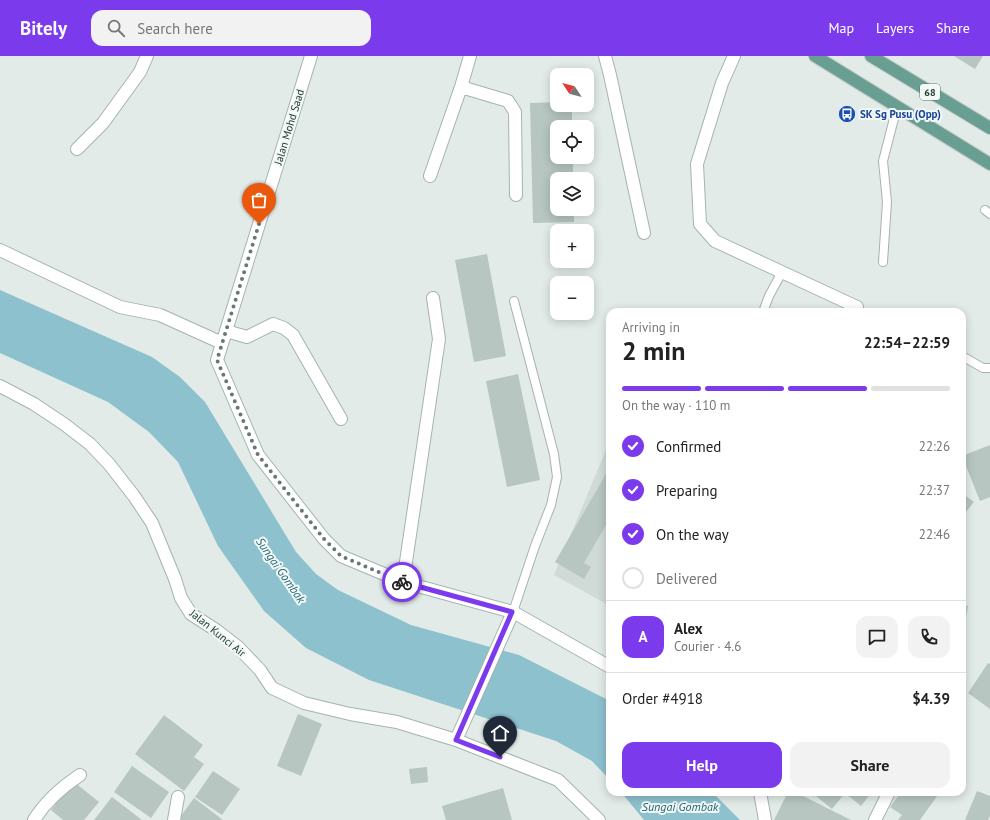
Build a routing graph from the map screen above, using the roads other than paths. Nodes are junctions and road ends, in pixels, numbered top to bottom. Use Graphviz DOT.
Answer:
graph roads {
  1 [pos="147,56"];
  2 [pos="311,56"];
  3 [pos="470,56"];
  4 [pos="605,56"];
  5 [pos="734,56"];
  6 [pos="815,56"];
  7 [pos="871,56"];
  8 [pos="885,60"];
  9 [pos="461,87"];
  10 [pos="897,107"];
  11 [pos="990,128"];
  12 [pos="77,149"];
  13 [pos="990,164"];
  14 [pos="430,176"];
  15 [pos="516,195"];
  16 [pos="644,233"];
  17 [pos="0,250"];
  18 [pos="883,262"];
  19 [pos="782,272"];
  20 [pos="434,298"];
  21 [pos="514,301"];
  22 [pos="764,308"];
  23 [pos="853,308"];
  24 [pos="226,331"];
  25 [pos="222,344"];
  26 [pos="966,358"];
  27 [pos="990,368"];
  28 [pos="0,386"];
  29 [pos="341,419"];
  30 [pos="403,582"];
  31 [pos="511,615"];
  32 [pos="606,665"];
  33 [pos="456,740"];
  34 [pos="80,775"];
  35 [pos="761,796"];
  36 [pos="887,796"];
  37 [pos="178,797"];
  38 [pos="34,820"];
  39 [pos="174,820"];
  40 [pos="599,820"];
  41 [pos="765,820"];
  42 [pos="875,820"];
  1 -- 12 [label="street"];
  2 -- 24 [label="street, Jalan Mohd Saad"];
  3 -- 9 [label="street"];
  4 -- 16 [label="street"];
  5 -- 19 [label="street"];
  6 -- 10 [label="main road"];
  7 -- 8 [label="main road, 68"];
  8 -- 11 [label="main road, 68"];
  9 -- 14 [label="street"];
  9 -- 15 [label="street"];
  10 -- 13 [label="main road"];
  10 -- 18 [label="lane"];
  17 -- 25 [label="street"];
  19 -- 22 [label="lane"];
  19 -- 23 [label="street"];
  20 -- 30 [label="street"];
  21 -- 31 [label="lane"];
  24 -- 25 [label="street, Jalan Mohd Saad"];
  24 -- 29 [label="street"];
  25 -- 30 [label="street, Jalan Mohd Saad"];
  26 -- 27 [label="lane"];
  28 -- 33 [label="street, Jalan Kunci Air"];
  30 -- 31 [label="street, Jalan Mohd Saad"];
  31 -- 32 [label="street, Jalan Mohd Saad"];
  31 -- 33 [label="street"];
  33 -- 40 [label="street, Jalan Kunci Air"];
  34 -- 38 [label="street"];
  35 -- 41 [label="street"];
  36 -- 42 [label="street"];
  37 -- 39 [label="street"];
}
